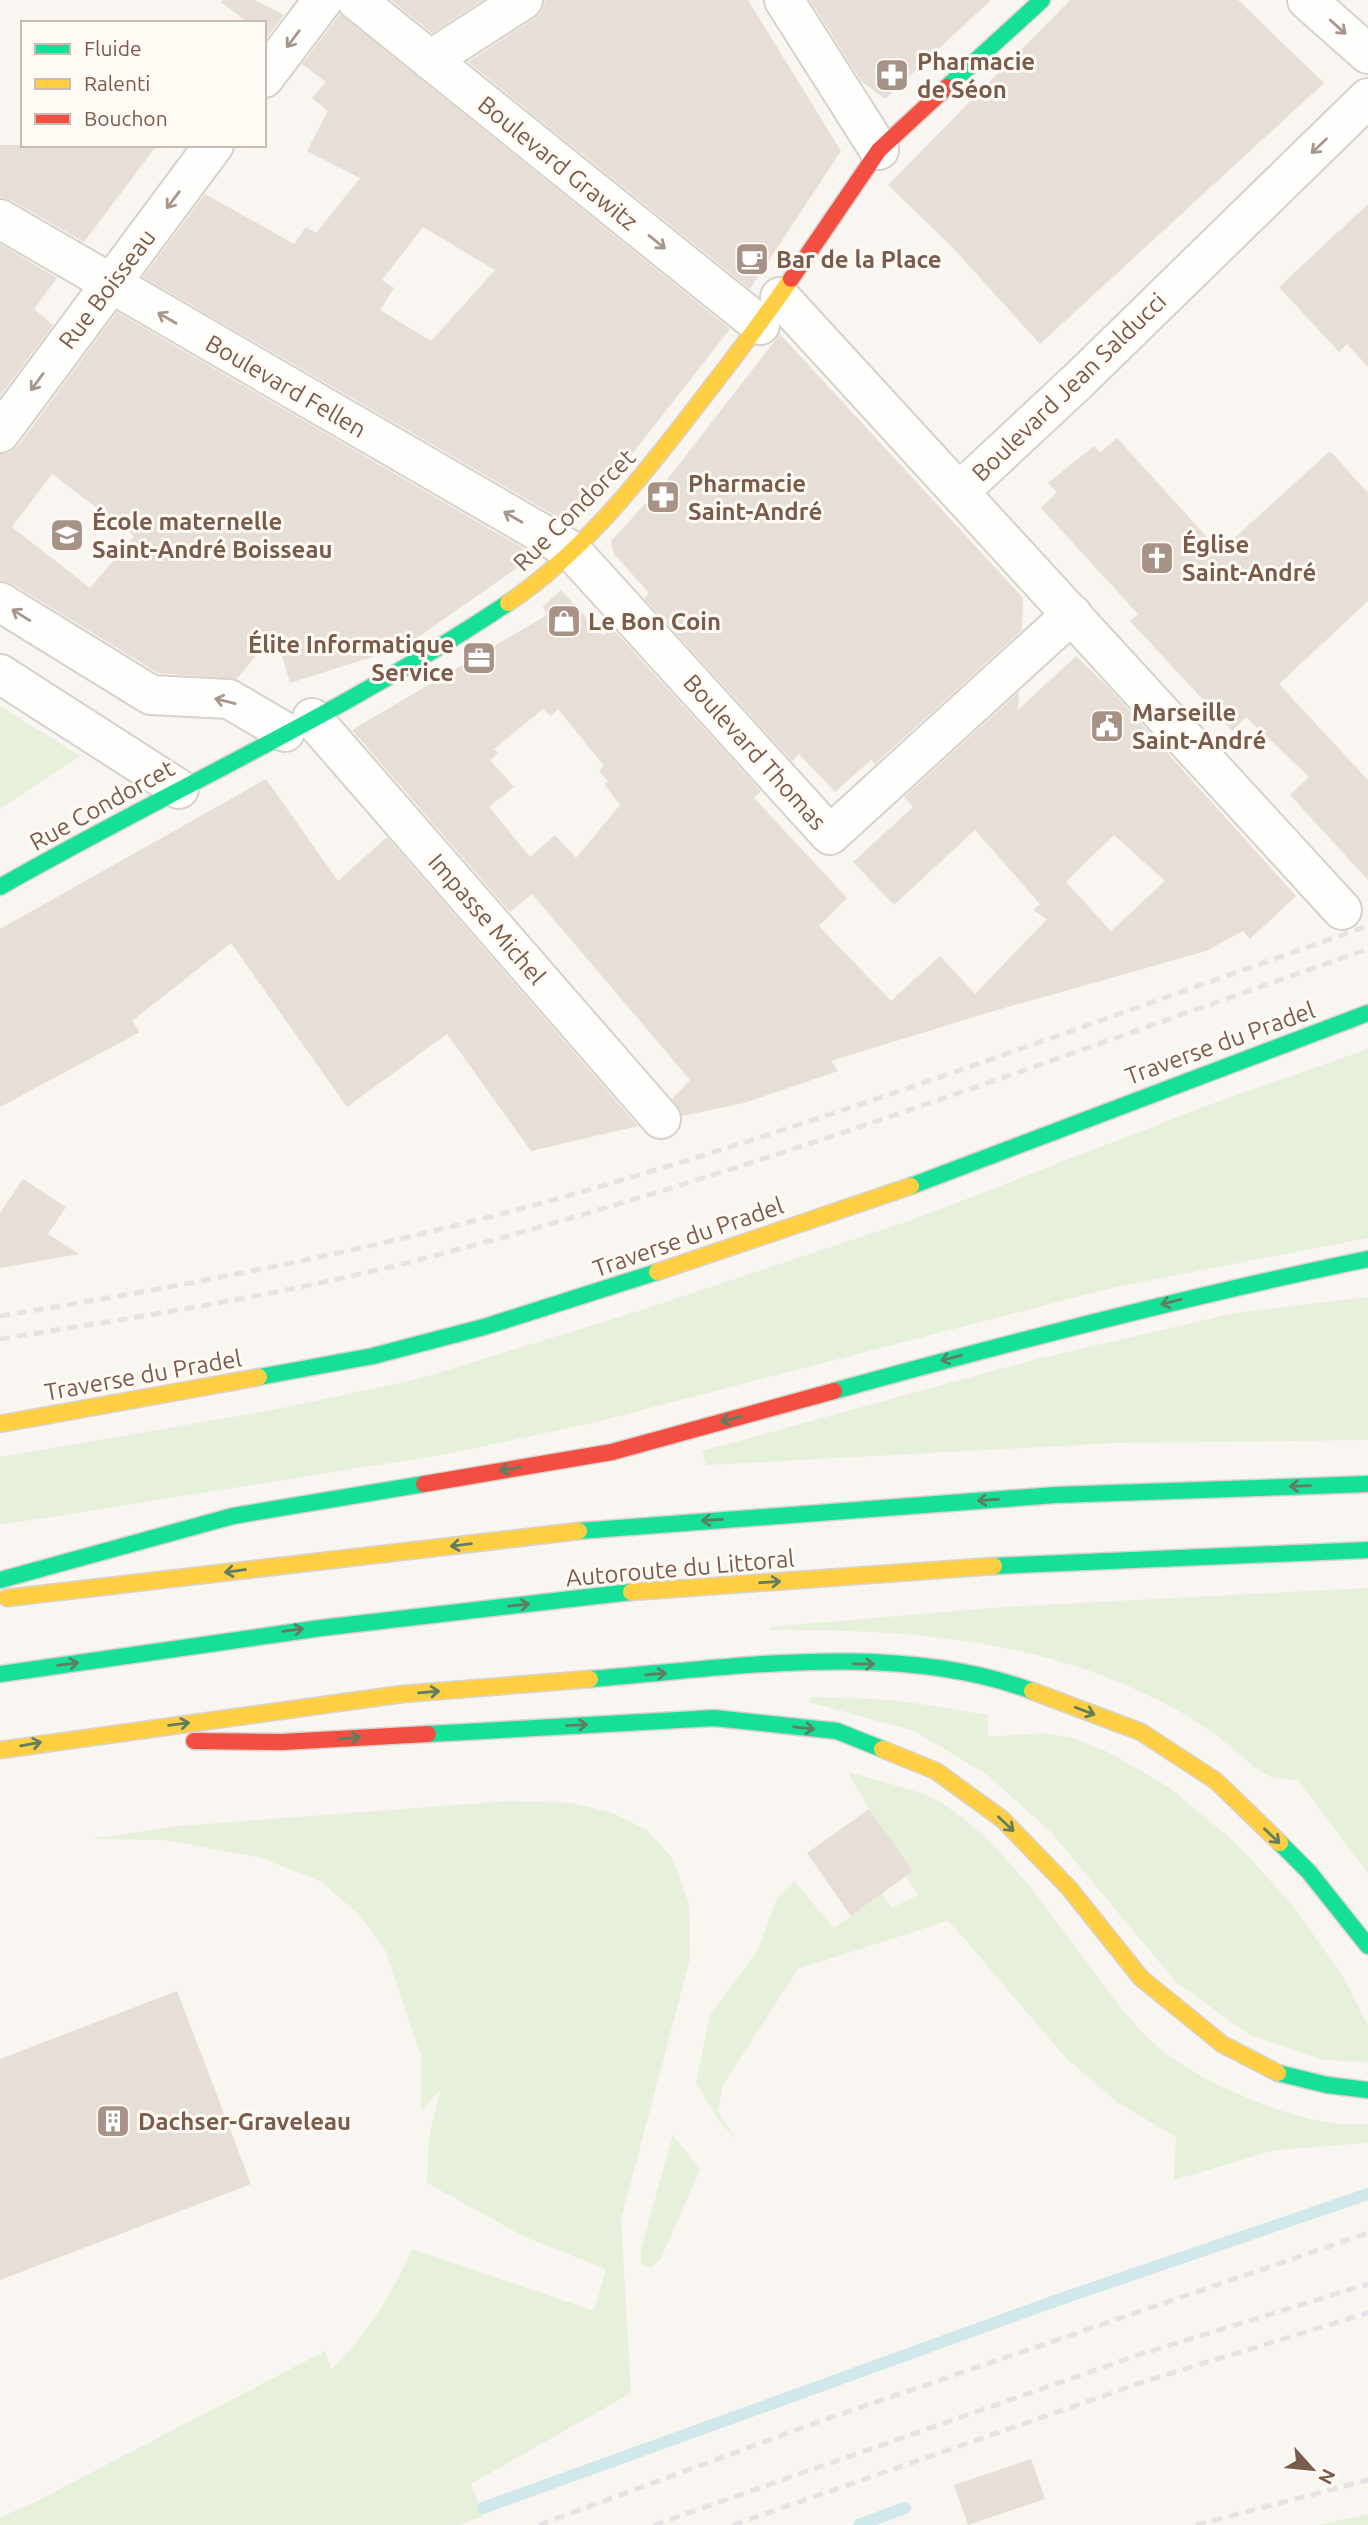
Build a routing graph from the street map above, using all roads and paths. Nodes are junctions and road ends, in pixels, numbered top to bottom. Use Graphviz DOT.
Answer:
graph roads {
  1 [pos="323,0"];
  2 [pos="356,0"];
  3 [pos="523,0"];
  4 [pos="784,0"];
  5 [pos="1042,0"];
  6 [pos="1307,0"];
  7 [pos="1368,54"];
  8 [pos="430,60"];
  9 [pos="266,75"];
  10 [pos="1368,98"];
  11 [pos="213,147"];
  12 [pos="878,150"];
  13 [pos="0,219"];
  14 [pos="110,284"];
  15 [pos="770,311"];
  16 [pos="0,433"];
  17 [pos="960,491"];
  18 [pos="572,551"];
  19 [pos="0,602"];
  20 [pos="1072,614"];
  21 [pos="0,674"];
  22 [pos="298,725"];
  23 [pos="180,789"];
  24 [pos="0,887"];
  25 [pos="1342,910"];
  26 [pos="1368,1013"];
  27 [pos="661,1119"];
  28 [pos="1368,1259"];
  29 [pos="1368,1272"];
  30 [pos="1237,1286"];
  31 [pos="0,1424"];
  32 [pos="1368,1484"];
  33 [pos="1368,1550"];
  34 [pos="0,1580"];
  35 [pos="0,1599"];
  36 [pos="0,1674"];
  37 [pos="63,1739"];
  38 [pos="0,1749"];
  39 [pos="1368,1946"];
  40 [pos="1368,2090"];
  1 -- 9 [label="street, one-way"];
  2 -- 8 [label="street, Boulevard Grawitz"];
  3 -- 8 [label="street"];
  4 -- 12 [label="street"];
  5 -- 12 [label="main road, Rue Condorcet"];
  6 -- 7 [label="street, one-way"];
  8 -- 15 [label="street, Boulevard Grawitz, one-way"];
  10 -- 17 [label="street, Boulevard Jean Salducci, one-way"];
  11 -- 14 [label="street, Rue Boisseau, one-way"];
  12 -- 15 [label="main road, Rue Condorcet"];
  13 -- 14 [label="street, Boulevard Fellen"];
  14 -- 16 [label="street, Rue Boisseau, one-way"];
  18 -- 14 [label="street, Boulevard Fellen, one-way"];
  15 -- 17 [label="street, Boulevard Jean Salducci"];
  15 -- 18 [label="main road, Rue Condorcet"];
  17 -- 20 [label="street"];
  18 -- 20 [label="street, Boulevard Thomas"];
  18 -- 22 [label="main road, Rue Condorcet"];
  22 -- 19 [label="street, Impasse Michel, one-way"];
  20 -- 25 [label="street"];
  21 -- 23 [label="street"];
  22 -- 23 [label="main road, Rue Condorcet"];
  22 -- 27 [label="street, Impasse Michel"];
  23 -- 24 [label="main road, Rue Condorcet"];
  26 -- 31 [label="main road, Traverse du Pradel"];
  28 -- 30 [label="main road"];
  29 -- 30 [label="main road"];
  30 -- 34 [label="main road, one-way"];
  32 -- 35 [label="main road, Autoroute du Littoral, one-way"];
  36 -- 33 [label="main road, Autoroute du Littoral, one-way"];
  38 -- 37 [label="main road, one-way"];
  37 -- 39 [label="main road, one-way"];
  37 -- 40 [label="main road, one-way"];
}
